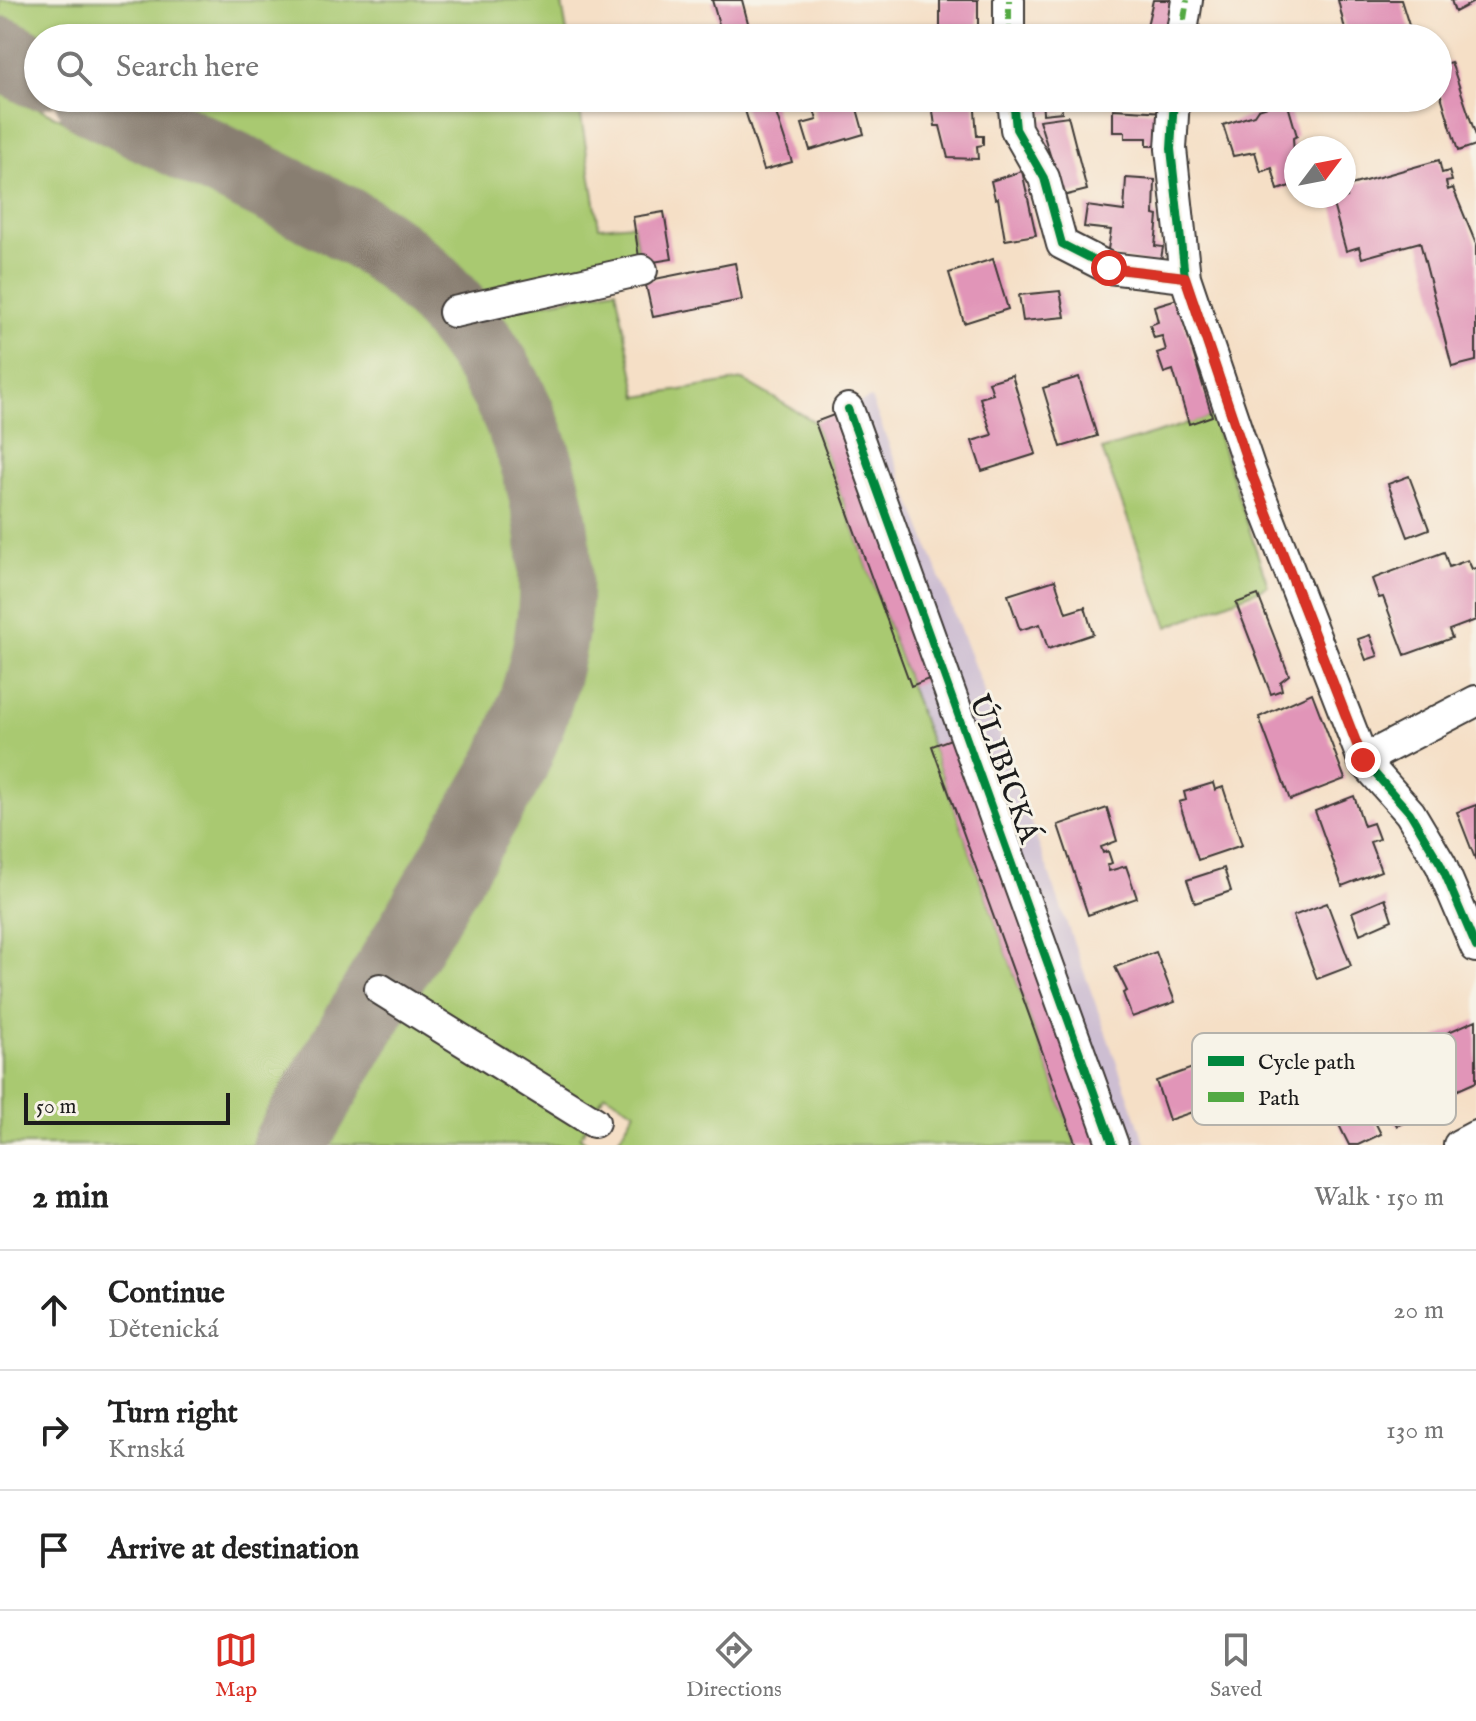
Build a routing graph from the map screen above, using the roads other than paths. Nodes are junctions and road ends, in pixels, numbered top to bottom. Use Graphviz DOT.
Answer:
graph roads {
  1 [pos="1009,0"];
  2 [pos="1187,0"];
  3 [pos="1009,24"];
  4 [pos="1183,24"];
  5 [pos="1014,112"];
  6 [pos="1173,112"];
  7 [pos="642,270"];
  8 [pos="1185,277"];
  9 [pos="454,312"];
  10 [pos="848,409"];
  11 [pos="1472,703"];
  12 [pos="1363,760"];
  13 [pos="1476,947"];
  14 [pos="380,989"];
  15 [pos="594,1122"];
  16 [pos="1476,1136"];
  17 [pos="1113,1145"];
  18 [pos="1459,1145"];
  1 -- 3 [label="street"];
  2 -- 4 [label="street"];
  5 -- 8 [label="street"];
  6 -- 8 [label="street"];
  7 -- 9 [label="street"];
  8 -- 12 [label="street"];
  10 -- 17 [label="street, ÚLIBICKÁ"];
  11 -- 12 [label="street"];
  12 -- 13 [label="street"];
  14 -- 15 [label="street"];
  16 -- 18 [label="street"];
}
